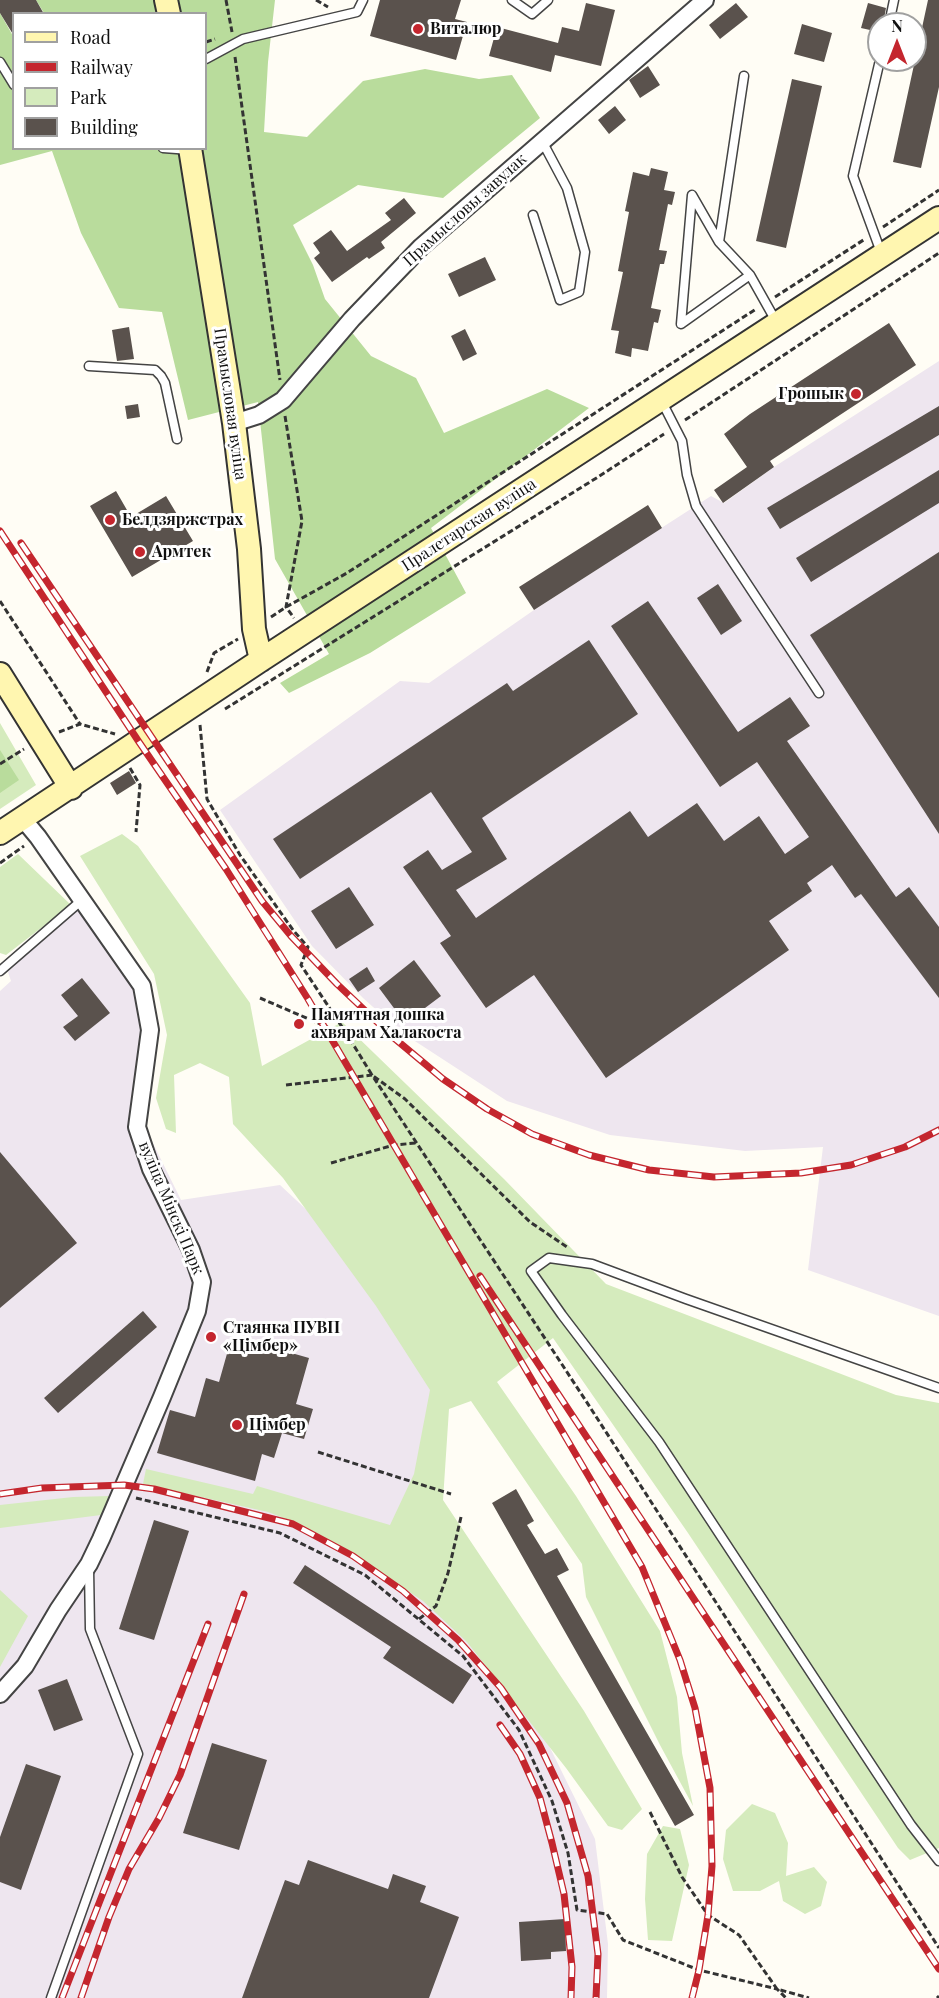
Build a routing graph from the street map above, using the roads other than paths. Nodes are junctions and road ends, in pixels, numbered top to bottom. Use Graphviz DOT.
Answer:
graph roads {
  1 [pos="363,0"];
  2 [pos="512,0"];
  3 [pos="548,0"];
  4 [pos="705,0"];
  5 [pos="207,58"];
  6 [pos="0,62"];
  7 [pos="877,72"];
  8 [pos="744,76"];
  9 [pos="12,82"];
  10 [pos="542,141"];
  11 [pos="190,150"];
  12 [pos="533,214"];
  13 [pos="939,220"];
  14 [pos="718,242"];
  15 [pos="882,255"];
  16 [pos="750,275"];
  17 [pos="778,324"];
  18 [pos="89,366"];
  19 [pos="661,400"];
  20 [pos="234,423"];
  21 [pos="177,439"];
  22 [pos="261,660"];
  23 [pos="0,674"];
  24 [pos="819,693"];
  25 [pos="71,788"];
  26 [pos="23,819"];
  27 [pos="0,833"];
  28 [pos="82,900"];
  29 [pos="0,971"];
  30 [pos="939,1388"];
  31 [pos="89,1564"];
  32 [pos="0,1694"];
  33 [pos="939,1861"];
  34 [pos="51,1998"];
  1 -- 5 [label="lane"];
  2 -- 3 [label="lane"];
  4 -- 10 [label="street, Прамысловы завулак"];
  6 -- 9 [label="lane"];
  7 -- 15 [label="lane"];
  8 -- 14 [label="lane"];
  10 -- 12 [label="lane"];
  10 -- 20 [label="street, Прамысловы завулак"];
  11 -- 20 [label="main road, Прамысловая вуліца"];
  13 -- 15 [label="main road, Пралетарская вуліца"];
  14 -- 16 [label="lane"];
  14 -- 16 [label="lane"];
  15 -- 17 [label="main road, Пралетарская вуліца"];
  16 -- 17 [label="lane"];
  17 -- 19 [label="main road, Пралетарская вуліца"];
  18 -- 21 [label="lane"];
  19 -- 22 [label="main road, Пралетарская вуліца"];
  19 -- 24 [label="lane"];
  20 -- 22 [label="main road, Прамысловая вуліца"];
  22 -- 25 [label="main road, Пралетарская вуліца"];
  23 -- 25 [label="main road"];
  25 -- 26 [label="main road, Пралетарская вуліца"];
  26 -- 27 [label="main road, Пралетарская вуліца"];
  26 -- 28 [label="street, вуліца Мінскі Парк"];
  28 -- 29 [label="lane"];
  28 -- 31 [label="street, вуліца Мінскі Парк"];
  30 -- 33 [label="lane"];
  31 -- 32 [label="street, вуліца Мінскі Парк"];
  31 -- 34 [label="lane"];
}
